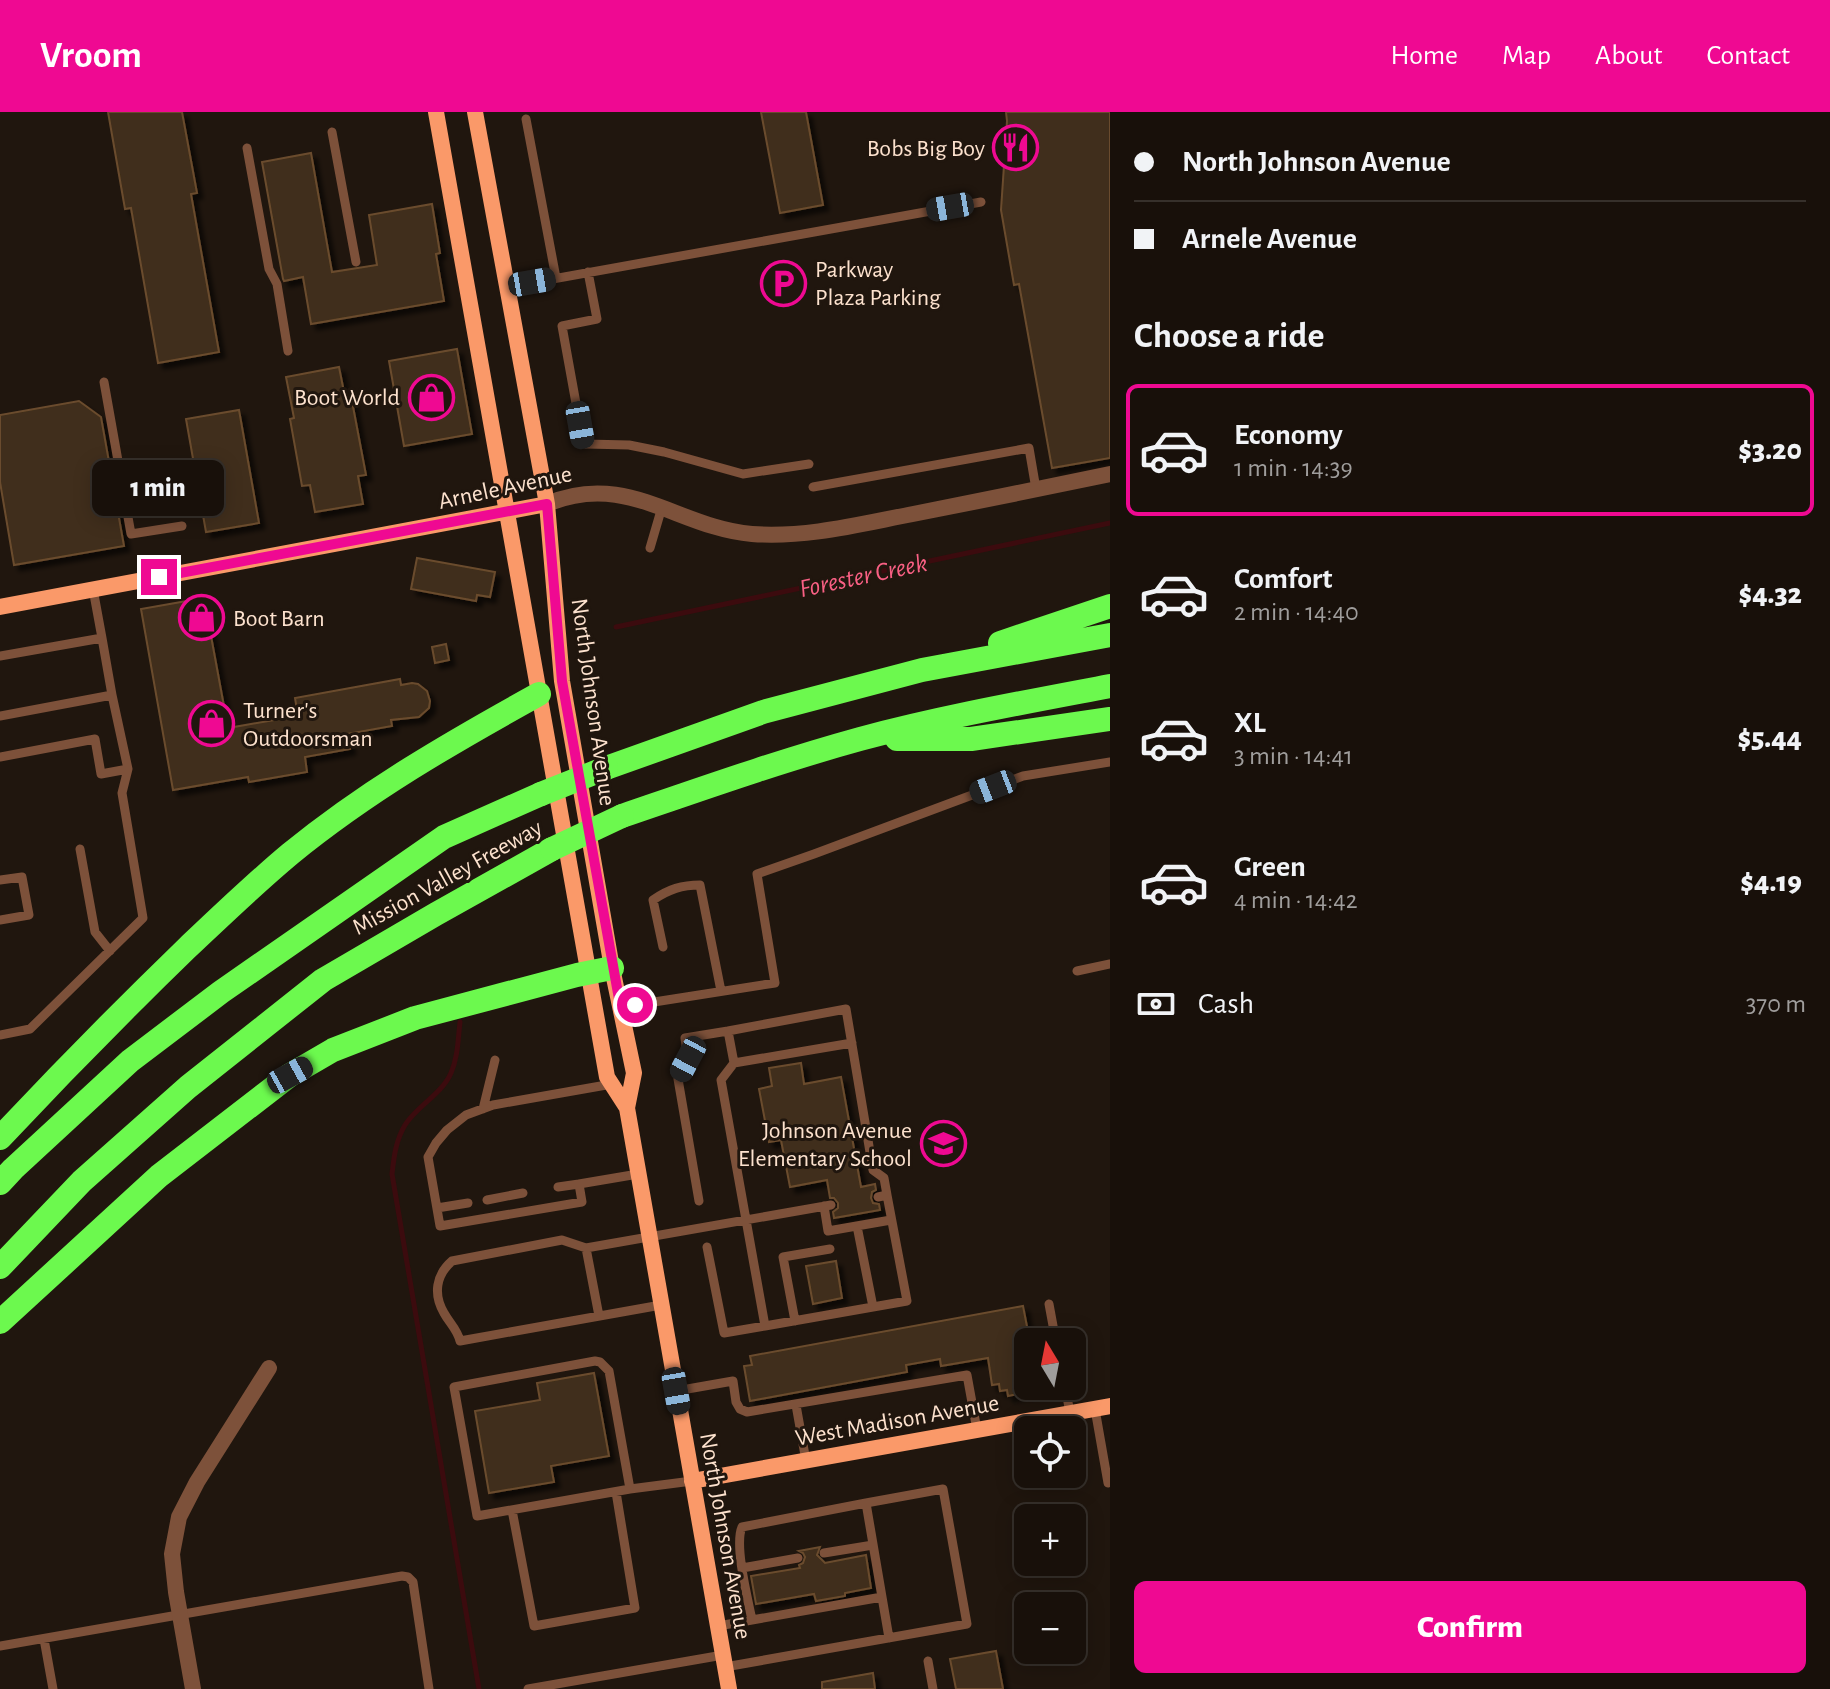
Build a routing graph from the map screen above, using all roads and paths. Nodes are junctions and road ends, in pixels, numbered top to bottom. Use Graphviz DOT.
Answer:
graph roads {
  1 [pos="436,112"];
  2 [pos="475,112"];
  3 [pos="526,119"];
  4 [pos="332,132"];
  5 [pos="247,148"];
  6 [pos="981,202"];
  7 [pos="356,262"];
  8 [pos="588,272"];
  9 [pos="556,278"];
  10 [pos="508,287"];
  11 [pos="288,351"];
  12 [pos="104,382"];
  13 [pos="809,464"];
  14 [pos="1110,474"];
  15 [pos="813,487"];
  16 [pos="1036,489"];
  17 [pos="547,504"];
  18 [pos="662,507"];
  19 [pos="507,512"];
  20 [pos="182,526"];
  21 [pos="650,548"];
  22 [pos="93,589"];
  23 [pos="1110,606"];
  24 [pos="0,607"];
  25 [pos="1110,635"];
  26 [pos="102,638"];
  27 [pos="0,656"];
  28 [pos="922,670"];
  29 [pos="1110,686"];
  30 [pos="539,694"];
  31 [pos="112,695"];
  32 [pos="0,716"];
  33 [pos="1110,719"];
  34 [pos="858,740"];
  35 [pos="0,757"];
  36 [pos="1110,762"];
  37 [pos="128,769"];
  38 [pos="80,849"];
  39 [pos="0,880"];
  40 [pos="0,920"];
  41 [pos="663,947"];
  42 [pos="110,951"];
  43 [pos="1110,964"];
  44 [pos="612,968"];
  45 [pos="1077,971"];
  46 [pos="588,973"];
  47 [pos="721,991"];
  48 [pos="621,1010"];
  49 [pos="728,1031"];
  50 [pos="0,1035"];
  51 [pos="852,1043"];
  52 [pos="495,1060"];
  53 [pos="734,1063"];
  54 [pos="612,1084"];
  55 [pos="627,1108"];
  56 [pos="483,1109"];
  57 [pos="0,1138"];
  58 [pos="638,1174"];
  59 [pos="0,1183"];
  60 [pos="579,1184"];
  61 [pos="558,1187"];
  62 [pos="523,1193"];
  63 [pos="487,1200"];
  64 [pos="699,1201"];
  65 [pos="468,1203"];
  66 [pos="437,1208"];
  67 [pos="746,1220"];
  68 [pos="891,1220"];
  69 [pos="857,1226"];
  70 [pos="649,1237"];
  71 [pos="707,1247"];
  72 [pos="586,1248"];
  73 [pos="830,1249"];
  74 [pos="0,1267"];
  75 [pos="1049,1304"];
  76 [pos="661,1305"];
  77 [pos="873,1307"];
  78 [pos="599,1316"];
  79 [pos="795,1321"];
  80 [pos="0,1322"];
  81 [pos="765,1326"];
  82 [pos="1053,1328"];
  83 [pos="269,1368"];
  84 [pos="676,1391"];
  85 [pos="1068,1400"];
  86 [pos="796,1405"];
  87 [pos="1102,1408"];
  88 [pos="1070,1413"];
  89 [pos="977,1430"];
  90 [pos="806,1461"];
  91 [pos="692,1481"];
  92 [pos="1108,1483"];
  93 [pos="630,1489"];
  94 [pos="616,1492"];
  95 [pos="866,1503"];
  96 [pos="512,1510"];
  97 [pos="873,1545"];
  98 [pos="824,1553"];
  99 [pos="798,1558"];
  100 [pos="742,1568"];
  101 [pos="882,1597"];
  102 [pos="180,1616"];
  103 [pos="752,1620"];
  104 [pos="718,1626"];
  105 [pos="889,1638"];
  106 [pos="44,1639"];
  107 [pos="0,1646"];
  108 [pos="724,1661"];
  109 [pos="928,1661"];
  110 [pos="53,1689"];
  111 [pos="193,1689"];
  112 [pos="429,1689"];
  113 [pos="528,1689"];
  114 [pos="729,1689"];
  115 [pos="933,1689"];
  1 -- 19 [label="main road, North Johnson Avenue"];
  2 -- 10 [label="main road, North Johnson Avenue"];
  3 -- 9 [label="lane"];
  4 -- 7 [label="lane"];
  5 -- 11 [label="lane"];
  6 -- 8 [label="lane"];
  8 -- 9 [label="lane"];
  8 -- 13 [label="lane"];
  9 -- 10 [label="lane"];
  10 -- 17 [label="main road, North Johnson Avenue"];
  12 -- 20 [label="lane"];
  14 -- 16 [label="street, Arnele Avenue"];
  15 -- 16 [label="lane"];
  16 -- 18 [label="street, Arnele Avenue"];
  17 -- 18 [label="street, Arnele Avenue"];
  17 -- 19 [label="main road, Arnele Avenue"];
  17 -- 44 [label="main road, North Johnson Avenue"];
  18 -- 21 [label="lane"];
  19 -- 22 [label="main road, Arnele Avenue"];
  19 -- 30 [label="main road, North Johnson Avenue"];
  22 -- 24 [label="main road, Arnele Avenue"];
  22 -- 26 [label="lane"];
  23 -- 28 [label="highway"];
  25 -- 28 [label="highway, Mission Valley Freeway"];
  26 -- 27 [label="lane"];
  26 -- 31 [label="lane"];
  28 -- 59 [label="highway, Mission Valley Freeway, bridge"];
  29 -- 34 [label="highway, Mission Valley Freeway"];
  30 -- 46 [label="main road, North Johnson Avenue"];
  30 -- 57 [label="highway"];
  31 -- 32 [label="lane"];
  31 -- 37 [label="lane"];
  33 -- 34 [label="highway"];
  34 -- 74 [label="highway, Mission Valley Freeway, bridge"];
  35 -- 37 [label="lane"];
  36 -- 47 [label="lane"];
  37 -- 42 [label="lane"];
  38 -- 42 [label="lane"];
  39 -- 40 [label="lane"];
  41 -- 47 [label="lane"];
  42 -- 50 [label="lane"];
  43 -- 45 [label="lane"];
  44 -- 46 [label="highway"];
  44 -- 48 [label="main road, North Johnson Avenue"];
  46 -- 54 [label="main road, North Johnson Avenue"];
  46 -- 80 [label="highway"];
  47 -- 48 [label="lane"];
  48 -- 55 [label="main road, North Johnson Avenue"];
  49 -- 51 [label="lane"];
  49 -- 53 [label="lane"];
  49 -- 64 [label="lane"];
  51 -- 53 [label="lane"];
  51 -- 68 [label="lane"];
  52 -- 56 [label="lane"];
  53 -- 67 [label="lane"];
  54 -- 55 [label="main road, North Johnson Avenue"];
  54 -- 56 [label="lane"];
  55 -- 58 [label="main road, North Johnson Avenue"];
  56 -- 66 [label="lane"];
  58 -- 60 [label="lane"];
  58 -- 70 [label="main road, North Johnson Avenue"];
  60 -- 61 [label="lane"];
  60 -- 66 [label="lane"];
  62 -- 63 [label="lane"];
  65 -- 66 [label="lane"];
  67 -- 69 [label="lane"];
  67 -- 70 [label="lane"];
  67 -- 81 [label="lane"];
  68 -- 69 [label="lane"];
  68 -- 77 [label="lane"];
  69 -- 77 [label="lane"];
  70 -- 72 [label="lane"];
  70 -- 76 [label="main road, North Johnson Avenue"];
  71 -- 81 [label="lane"];
  72 -- 78 [label="lane"];
  72 -- 78 [label="lane"];
  73 -- 79 [label="lane"];
  75 -- 82 [label="lane"];
  76 -- 78 [label="lane"];
  76 -- 84 [label="main road, North Johnson Avenue"];
  77 -- 79 [label="lane"];
  79 -- 81 [label="lane"];
  83 -- 102 [label="street"];
  84 -- 86 [label="lane"];
  84 -- 91 [label="main road, North Johnson Avenue"];
  85 -- 88 [label="lane"];
  86 -- 89 [label="lane"];
  86 -- 90 [label="lane"];
  87 -- 88 [label="main road, West Madison Avenue"];
  87 -- 92 [label="lane"];
  88 -- 89 [label="main road, West Madison Avenue"];
  89 -- 90 [label="main road, West Madison Avenue"];
  90 -- 91 [label="main road, West Madison Avenue"];
  91 -- 93 [label="lane"];
  91 -- 104 [label="main road, North Johnson Avenue"];
  93 -- 94 [label="lane"];
  93 -- 96 [label="lane"];
  94 -- 96 [label="lane"];
  94 -- 96 [label="lane"];
  95 -- 97 [label="lane"];
  95 -- 100 [label="lane"];
  95 -- 105 [label="lane"];
  97 -- 98 [label="lane"];
  97 -- 101 [label="lane"];
  99 -- 100 [label="lane"];
  100 -- 103 [label="lane"];
  101 -- 103 [label="lane"];
  101 -- 105 [label="lane"];
  102 -- 106 [label="lane"];
  102 -- 111 [label="street"];
  102 -- 112 [label="lane"];
  103 -- 104 [label="lane"];
  104 -- 108 [label="main road, North Johnson Avenue"];
  105 -- 108 [label="lane"];
  106 -- 107 [label="lane"];
  106 -- 110 [label="lane"];
  108 -- 113 [label="lane"];
  108 -- 114 [label="main road, North Johnson Avenue"];
  109 -- 115 [label="lane"];
}
